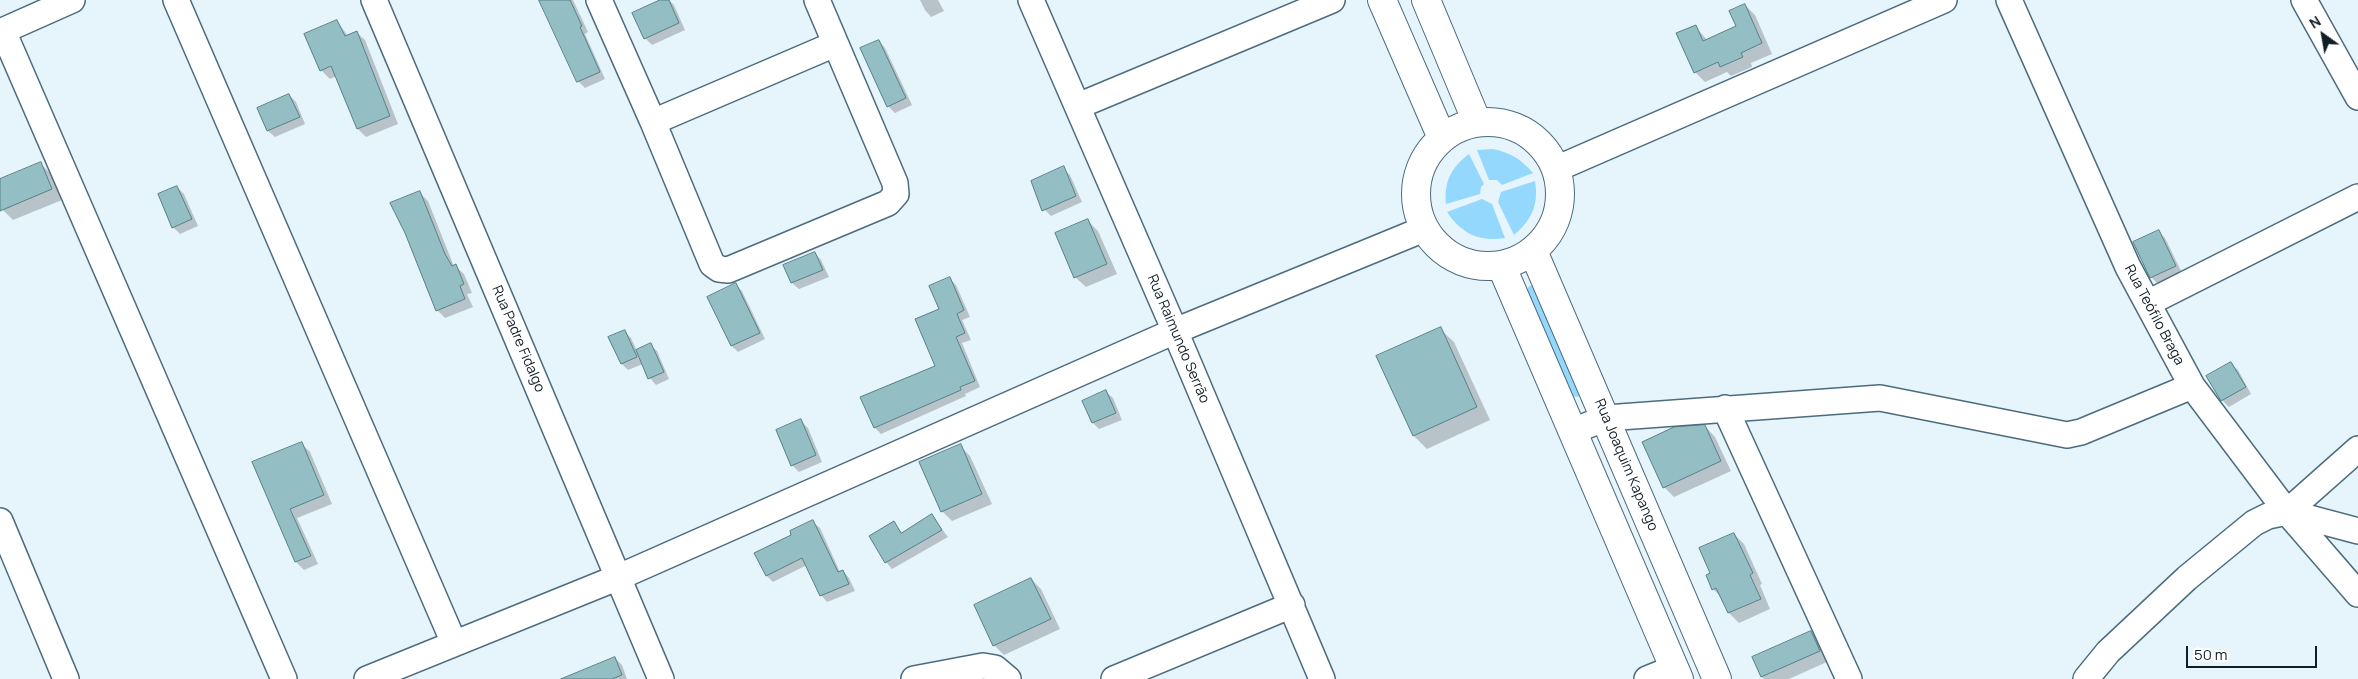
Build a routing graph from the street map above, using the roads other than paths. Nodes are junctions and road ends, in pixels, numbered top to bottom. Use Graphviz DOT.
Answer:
graph roads {
  1 [pos="72,0"];
  2 [pos="176,0"];
  3 [pos="374,0"];
  4 [pos="599,0"];
  5 [pos="817,0"];
  6 [pos="1031,0"];
  7 [pos="1332,0"];
  8 [pos="1382,0"];
  9 [pos="1426,0"];
  10 [pos="1944,0"];
  11 [pos="2009,0"];
  12 [pos="2304,0"];
  13 [pos="1,32"];
  14 [pos="835,44"];
  15 [pos="2358,97"];
  16 [pos="1078,106"];
  17 [pos="653,122"];
  18 [pos="1477,122"];
  19 [pos="1442,138"];
  20 [pos="1556,169"];
  21 [pos="2358,197"];
  22 [pos="1424,229"];
  23 [pos="1533,251"];
  24 [pos="1501,265"];
  25 [pos="2148,303"];
  26 [pos="1175,331"];
  27 [pos="2192,386"];
  28 [pos="1725,408"];
  29 [pos="1606,418"];
  30 [pos="1573,432"];
  31 [pos="2358,449"];
  32 [pos="2287,512"];
  33 [pos="0,520"];
  34 [pos="2358,531"];
  35 [pos="619,576"];
  36 [pos="2358,594"];
  37 [pos="1292,605"];
  38 [pos="1699,638"];
  39 [pos="454,643"];
  40 [pos="1673,666"];
  41 [pos="66,679"];
  42 [pos="284,679"];
  43 [pos="367,679"];
  44 [pos="661,679"];
  45 [pos="914,679"];
  46 [pos="1008,679"];
  47 [pos="1114,679"];
  48 [pos="1322,679"];
  49 [pos="1647,679"];
  50 [pos="1717,679"];
  51 [pos="1849,679"];
  52 [pos="2086,679"];
  1 -- 13 [label="street"];
  2 -- 39 [label="street"];
  3 -- 35 [label="street, Rua Padre Fidalgo"];
  4 -- 17 [label="street"];
  5 -- 14 [label="street"];
  6 -- 16 [label="street, Rua Raimundo Serrão"];
  7 -- 16 [label="street"];
  8 -- 19 [label="main road"];
  9 -- 18 [label="main road"];
  10 -- 20 [label="street"];
  11 -- 25 [label="street, Rua Teófilo Braga"];
  12 -- 15 [label="street"];
  13 -- 42 [label="street"];
  14 -- 17 [label="street"];
  14 -- 17 [label="street"];
  16 -- 26 [label="street, Rua Raimundo Serrão"];
  18 -- 19 [label="main road"];
  18 -- 20 [label="main road"];
  19 -- 22 [label="main road"];
  20 -- 23 [label="main road"];
  21 -- 25 [label="street"];
  22 -- 24 [label="main road"];
  22 -- 26 [label="street"];
  23 -- 24 [label="main road"];
  23 -- 29 [label="main road, Rua Joaquim Kapango"];
  24 -- 30 [label="main road"];
  25 -- 27 [label="street, Rua Teófilo Braga"];
  26 -- 35 [label="street"];
  26 -- 37 [label="street, Rua Raimundo Serrão"];
  27 -- 28 [label="street"];
  27 -- 32 [label="street, Rua Teófilo Braga"];
  28 -- 29 [label="street"];
  28 -- 51 [label="street"];
  29 -- 30 [label="street"];
  29 -- 38 [label="main road, Rua Joaquim Kapango"];
  30 -- 40 [label="main road"];
  31 -- 32 [label="street"];
  32 -- 34 [label="street"];
  32 -- 36 [label="street, Rua Teófilo Braga"];
  32 -- 52 [label="street"];
  33 -- 41 [label="street"];
  35 -- 39 [label="street"];
  35 -- 44 [label="street, Rua Padre Fidalgo"];
  37 -- 47 [label="street"];
  37 -- 48 [label="street, Rua Raimundo Serrão"];
  38 -- 40 [label="main road"];
  38 -- 50 [label="main road, Rua Joaquim Kapango"];
  39 -- 43 [label="street"];
  40 -- 49 [label="street"];
  45 -- 46 [label="street"];
}
